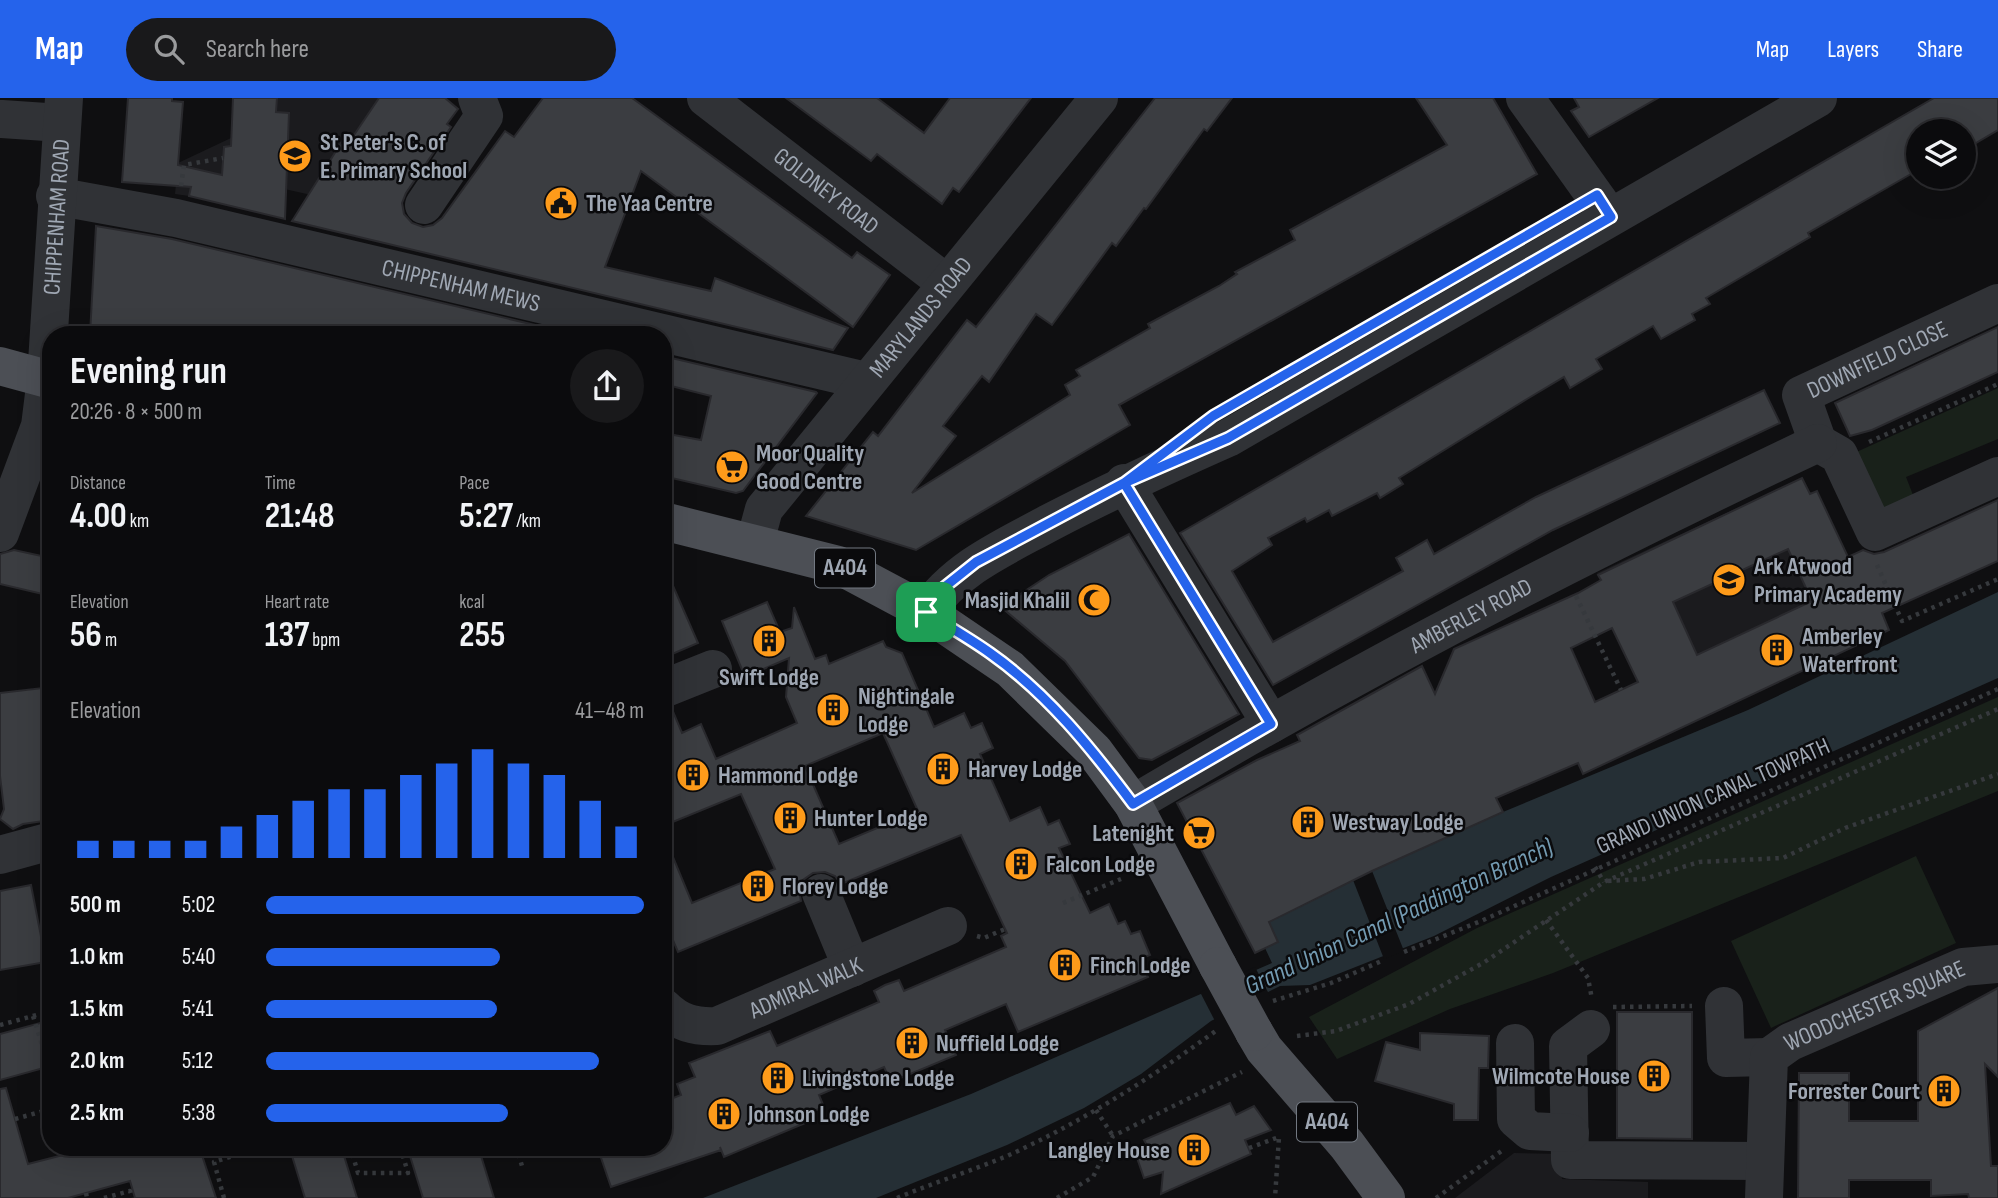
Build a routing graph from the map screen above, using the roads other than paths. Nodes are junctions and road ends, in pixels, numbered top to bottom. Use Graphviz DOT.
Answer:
graph roads {
  1 [pos="477,98"];
  2 [pos="706,98"];
  3 [pos="1099,98"];
  4 [pos="1525,98"];
  5 [pos="1766,98"];
  6 [pos="1818,98"];
  7 [pos="63,110"];
  8 [pos="2,119"];
  9 [pos="55,196"];
  10 [pos="424,205"];
  11 [pos="1604,206"];
  12 [pos="946,283"];
  13 [pos="1998,303"];
  14 [pos="50,326"];
  15 [pos="633,326"];
  16 [pos="672,335"];
  17 [pos="0,366"];
  18 [pos="42,377"];
  19 [pos="866,381"];
  20 [pos="42,414"];
  21 [pos="1829,449"];
  22 [pos="1998,476"];
  23 [pos="1124,483"];
  24 [pos="672,523"];
  25 [pos="0,533"];
  26 [pos="755,542"];
  27 [pos="926,612"];
  28 [pos="713,669"];
  29 [pos="672,685"];
  30 [pos="1271,724"];
  31 [pos="1133,804"];
  32 [pos="42,843"];
  33 [pos="0,855"];
  34 [pos="821,892"];
  35 [pos="948,926"];
  36 [pos="1998,964"];
  37 [pos="852,968"];
  38 [pos="1724,1006"];
  39 [pos="672,1015"];
  40 [pos="1591,1029"];
  41 [pos="1516,1044"];
  42 [pos="1769,1057"];
  43 [pos="1570,1133"];
  44 [pos="1765,1180"];
  45 [pos="1386,1198"];
  1 -- 10 [label="street"];
  2 -- 12 [label="street, GOLDNEY ROAD"];
  3 -- 12 [label="street, MARYLANDS ROAD"];
  4 -- 11 [label="street"];
  5 -- 11 [label="street"];
  6 -- 11 [label="street"];
  7 -- 8 [label="street"];
  7 -- 9 [label="street, CHIPPENHAM ROAD"];
  9 -- 14 [label="street, CHIPPENHAM ROAD"];
  9 -- 15 [label="street, CHIPPENHAM MEWS"];
  11 -- 23 [label="street"];
  12 -- 19 [label="street, MARYLANDS ROAD"];
  13 -- 21 [label="street, DOWNFIELD CLOSE"];
  16 -- 19 [label="street, CHIPPENHAM MEWS"];
  17 -- 18 [label="main road"];
  19 -- 26 [label="street, MARYLANDS ROAD"];
  20 -- 25 [label="street, CHIPPENHAM ROAD"];
  21 -- 22 [label="street"];
  21 -- 30 [label="street, AMBERLEY ROAD"];
  23 -- 27 [label="street"];
  23 -- 30 [label="street"];
  24 -- 26 [label="main road, A404"];
  26 -- 27 [label="main road, A404"];
  27 -- 31 [label="main road, A404"];
  28 -- 29 [label="street"];
  30 -- 31 [label="street, AMBERLEY ROAD"];
  31 -- 45 [label="main road, A404, bridge"];
  32 -- 33 [label="street"];
  34 -- 37 [label="street"];
  35 -- 37 [label="street, ADMIRAL WALK"];
  36 -- 42 [label="street, WOODCHESTER SQUARE"];
  37 -- 39 [label="street, ADMIRAL WALK"];
  38 -- 42 [label="street"];
  40 -- 43 [label="street"];
  41 -- 43 [label="street"];
  42 -- 44 [label="street, WOODCHESTER SQUARE"];
  43 -- 44 [label="street"];
}
